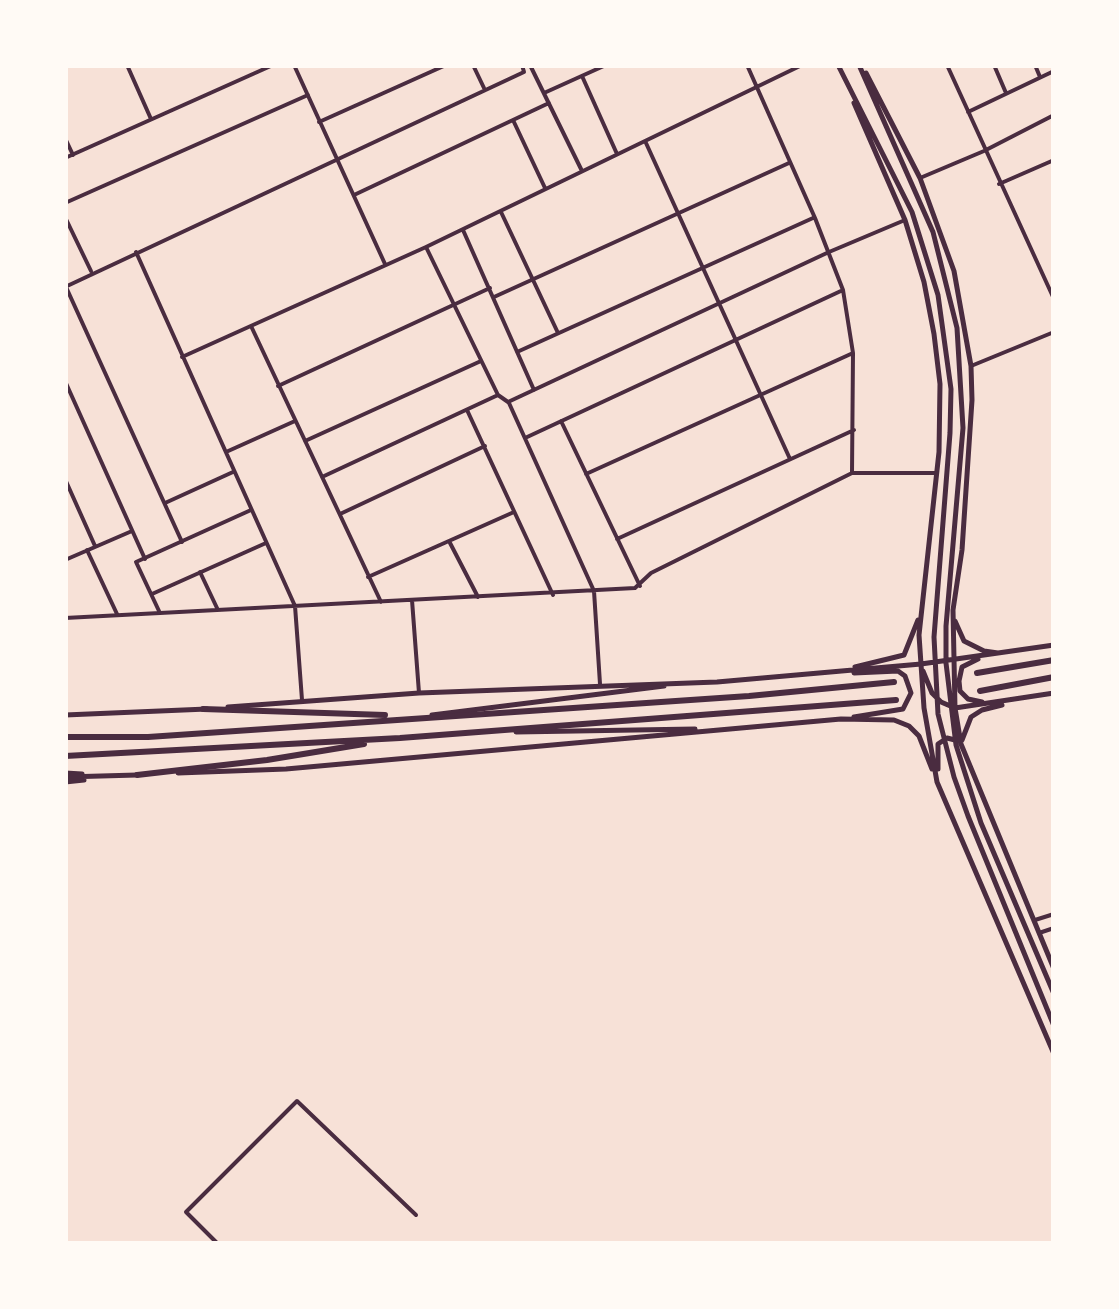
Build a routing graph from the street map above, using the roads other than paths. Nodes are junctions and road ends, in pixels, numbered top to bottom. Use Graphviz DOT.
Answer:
graph roads {
  1 [pos="127,65"];
  2 [pos="273,65"];
  3 [pos="294,65"];
  4 [pos="446,65"];
  5 [pos="473,65"];
  6 [pos="522,65"];
  7 [pos="530,65"];
  8 [pos="606,65"];
  9 [pos="746,65"];
  10 [pos="802,65"];
  11 [pos="838,65"];
  12 [pos="860,65"];
  13 [pos="947,65"];
  14 [pos="994,65"];
  15 [pos="1034,65"];
  16 [pos="1052,72"];
  17 [pos="582,76"];
  18 [pos="1040,77"];
  19 [pos="1054,82"];
  20 [pos="756,88"];
  21 [pos="484,90"];
  22 [pos="544,93"];
  23 [pos="1006,93"];
  24 [pos="308,95"];
  25 [pos="852,98"];
  26 [pos="549,103"];
  27 [pos="968,112"];
  28 [pos="1054,115"];
  29 [pos="151,119"];
  30 [pos="513,120"];
  31 [pos="319,122"];
  32 [pos="65,138"];
  33 [pos="646,143"];
  34 [pos="984,151"];
  35 [pos="618,154"];
  36 [pos="73,155"];
  37 [pos="65,158"];
  38 [pos="335,159"];
  39 [pos="1054,160"];
  40 [pos="789,163"];
  41 [pos="582,171"];
  42 [pos="920,178"];
  43 [pos="999,184"];
  44 [pos="546,189"];
  45 [pos="353,196"];
  46 [pos="65,203"];
  47 [pos="501,212"];
  48 [pos="678,214"];
  49 [pos="65,216"];
  50 [pos="815,218"];
  51 [pos="905,220"];
  52 [pos="463,230"];
  53 [pos="426,247"];
  54 [pos="136,252"];
  55 [pos="830,252"];
  56 [pos="384,264"];
  57 [pos="702,267"];
  58 [pos="92,273"];
  59 [pos="533,280"];
  60 [pos="65,287"];
  61 [pos="490,288"];
  62 [pos="842,290"];
  63 [pos="494,298"];
  64 [pos="1054,298"];
  65 [pos="452,304"];
  66 [pos="719,305"];
  67 [pos="250,326"];
  68 [pos="1054,332"];
  69 [pos="558,333"];
  70 [pos="735,339"];
  71 [pos="517,352"];
  72 [pos="853,353"];
  73 [pos="182,357"];
  74 [pos="480,361"];
  75 [pos="971,366"];
  76 [pos="65,381"];
  77 [pos="278,386"];
  78 [pos="534,390"];
  79 [pos="760,394"];
  80 [pos="498,395"];
  81 [pos="508,402"];
  82 [pos="467,410"];
  83 [pos="295,421"];
  84 [pos="561,421"];
  85 [pos="854,430"];
  86 [pos="525,438"];
  87 [pos="304,441"];
  88 [pos="485,446"];
  89 [pos="224,452"];
  90 [pos="790,459"];
  91 [pos="233,472"];
  92 [pos="852,472"];
  93 [pos="936,473"];
  94 [pos="586,474"];
  95 [pos="322,478"];
  96 [pos="65,479"];
  97 [pos="165,504"];
  98 [pos="250,510"];
  99 [pos="514,512"];
  100 [pos="339,514"];
  101 [pos="132,531"];
  102 [pos="617,539"];
  103 [pos="449,541"];
  104 [pos="182,542"];
  105 [pos="267,542"];
  106 [pos="95,546"];
  107 [pos="87,550"];
  108 [pos="144,558"];
  109 [pos="65,560"];
  110 [pos="200,572"];
  111 [pos="368,577"];
  112 [pos="640,586"];
  113 [pos="594,591"];
  114 [pos="152,594"];
  115 [pos="554,594"];
  116 [pos="478,597"];
  117 [pos="412,600"];
  118 [pos="382,602"];
  119 [pos="294,606"];
  120 [pos="218,610"];
  121 [pos="953,610"];
  122 [pos="160,612"];
  123 [pos="921,613"];
  124 [pos="118,615"];
  125 [pos="65,618"];
  126 [pos="1054,645"];
  127 [pos="1006,654"];
  128 [pos="952,660"];
  129 [pos="1054,660"];
  130 [pos="920,664"];
  131 [pos="842,671"];
  132 [pos="977,673"];
  133 [pos="1054,677"];
  134 [pos="716,682"];
  135 [pos="894,682"];
  136 [pos="600,684"];
  137 [pos="980,690"];
  138 [pos="418,693"];
  139 [pos="1054,693"];
  140 [pos="302,700"];
  141 [pos="896,700"];
  142 [pos="1015,701"];
  143 [pos="65,706"];
  144 [pos="955,708"];
  145 [pos="203,710"];
  146 [pos="65,715"];
  147 [pos="421,716"];
  148 [pos="841,719"];
  149 [pos="734,729"];
  150 [pos="478,733"];
  151 [pos="65,737"];
  152 [pos="400,738"];
  153 [pos="961,744"];
  154 [pos="65,756"];
  155 [pos="137,775"];
  156 [pos="65,777"];
  157 [pos="937,782"];
  158 [pos="1054,914"];
  159 [pos="1034,920"];
  160 [pos="1054,928"];
  161 [pos="1039,933"];
  162 [pos="1054,969"];
  163 [pos="1054,994"];
  164 [pos="1054,1026"];
  165 [pos="1054,1054"];
  166 [pos="416,1214"];
  167 [pos="218,1244"];
  1 -- 29 [label="street"];
  2 -- 29 [label="street"];
  3 -- 24 [label="street"];
  4 -- 31 [label="street"];
  5 -- 21 [label="street"];
  6 -- 21 [label="street"];
  7 -- 22 [label="street"];
  8 -- 17 [label="street"];
  9 -- 20 [label="street"];
  10 -- 20 [label="street"];
  11 -- 25 [label="main road"];
  12 -- 42 [label="main road"];
  12 -- 163 [label="main road"];
  13 -- 27 [label="street"];
  14 -- 23 [label="street"];
  15 -- 18 [label="street"];
  16 -- 18 [label="street"];
  16 -- 19 [label="street"];
  17 -- 22 [label="street"];
  17 -- 35 [label="street"];
  18 -- 23 [label="street"];
  20 -- 33 [label="street"];
  20 -- 40 [label="street"];
  21 -- 38 [label="street"];
  22 -- 26 [label="street"];
  23 -- 27 [label="street"];
  24 -- 31 [label="street"];
  24 -- 46 [label="street"];
  25 -- 51 [label="main road"];
  25 -- 164 [label="main road"];
  26 -- 30 [label="street"];
  26 -- 41 [label="street"];
  27 -- 34 [label="street"];
  28 -- 34 [label="street"];
  29 -- 36 [label="street"];
  30 -- 44 [label="street"];
  30 -- 45 [label="street"];
  31 -- 38 [label="street"];
  32 -- 36 [label="street"];
  33 -- 35 [label="street"];
  33 -- 48 [label="street"];
  34 -- 42 [label="street"];
  34 -- 43 [label="street"];
  35 -- 41 [label="street"];
  36 -- 37 [label="street"];
  38 -- 45 [label="street"];
  38 -- 54 [label="street"];
  39 -- 43 [label="street"];
  40 -- 48 [label="street"];
  40 -- 50 [label="street"];
  41 -- 44 [label="street"];
  42 -- 75 [label="main road"];
  43 -- 64 [label="street"];
  44 -- 47 [label="street"];
  45 -- 56 [label="street"];
  47 -- 52 [label="street"];
  47 -- 59 [label="street"];
  48 -- 57 [label="street"];
  48 -- 59 [label="street"];
  49 -- 58 [label="street"];
  50 -- 55 [label="street"];
  50 -- 57 [label="street"];
  51 -- 55 [label="street"];
  51 -- 93 [label="main road"];
  52 -- 53 [label="street"];
  52 -- 61 [label="street"];
  53 -- 56 [label="street"];
  53 -- 65 [label="street"];
  54 -- 58 [label="street"];
  54 -- 73 [label="street"];
  55 -- 62 [label="street"];
  55 -- 66 [label="street"];
  56 -- 67 [label="street"];
  57 -- 66 [label="street"];
  57 -- 69 [label="street"];
  58 -- 60 [label="street"];
  59 -- 63 [label="street"];
  59 -- 69 [label="street"];
  60 -- 97 [label="street"];
  61 -- 63 [label="street"];
  61 -- 65 [label="street"];
  62 -- 70 [label="street"];
  62 -- 72 [label="street"];
  63 -- 71 [label="street"];
  65 -- 74 [label="street"];
  65 -- 77 [label="street"];
  66 -- 70 [label="street"];
  66 -- 78 [label="street"];
  67 -- 73 [label="street"];
  67 -- 77 [label="street"];
  68 -- 75 [label="street"];
  69 -- 71 [label="street"];
  70 -- 79 [label="street"];
  70 -- 84 [label="street"];
  71 -- 78 [label="street"];
  72 -- 79 [label="street"];
  72 -- 85 [label="street"];
  73 -- 89 [label="street"];
  74 -- 80 [label="street"];
  74 -- 87 [label="street"];
  75 -- 121 [label="main road"];
  76 -- 101 [label="street"];
  77 -- 83 [label="street"];
  78 -- 81 [label="street"];
  79 -- 90 [label="street"];
  79 -- 94 [label="street"];
  80 -- 81 [label="street"];
  80 -- 82 [label="street"];
  81 -- 86 [label="street"];
  82 -- 88 [label="street"];
  82 -- 95 [label="street"];
  83 -- 87 [label="street"];
  83 -- 89 [label="street"];
  84 -- 86 [label="street"];
  84 -- 94 [label="street"];
  85 -- 90 [label="street"];
  85 -- 92 [label="street"];
  86 -- 113 [label="street"];
  87 -- 95 [label="street"];
  88 -- 99 [label="street"];
  88 -- 100 [label="street"];
  89 -- 91 [label="street"];
  90 -- 102 [label="street"];
  91 -- 97 [label="street"];
  91 -- 98 [label="street"];
  92 -- 93 [label="street"];
  92 -- 112 [label="street"];
  93 -- 123 [label="main road"];
  94 -- 102 [label="street"];
  95 -- 100 [label="street"];
  96 -- 106 [label="street"];
  97 -- 104 [label="street"];
  98 -- 104 [label="street"];
  98 -- 105 [label="street"];
  99 -- 103 [label="street"];
  99 -- 115 [label="street"];
  100 -- 111 [label="street"];
  101 -- 106 [label="street"];
  101 -- 108 [label="street"];
  102 -- 112 [label="street"];
  103 -- 111 [label="street"];
  103 -- 116 [label="street"];
  104 -- 108 [label="street"];
  105 -- 110 [label="street"];
  105 -- 119 [label="street"];
  106 -- 107 [label="street"];
  107 -- 109 [label="street"];
  107 -- 124 [label="street"];
  108 -- 114 [label="street"];
  110 -- 114 [label="street"];
  110 -- 120 [label="street"];
  111 -- 118 [label="street"];
  112 -- 113 [label="street"];
  113 -- 115 [label="street"];
  113 -- 136 [label="street"];
  114 -- 122 [label="street"];
  115 -- 116 [label="street"];
  116 -- 117 [label="street"];
  117 -- 118 [label="street"];
  117 -- 138 [label="street"];
  118 -- 119 [label="street"];
  119 -- 120 [label="street"];
  119 -- 140 [label="street"];
  120 -- 122 [label="street"];
  121 -- 127 [label="main road"];
  121 -- 128 [label="main road"];
  122 -- 124 [label="street"];
  123 -- 130 [label="main road"];
  123 -- 131 [label="main road"];
  124 -- 125 [label="street"];
  126 -- 127 [label="main road"];
  127 -- 128 [label="main road"];
  127 -- 142 [label="main road"];
  128 -- 130 [label="main road"];
  128 -- 144 [label="main road"];
  129 -- 132 [label="highway"];
  130 -- 131 [label="main road"];
  130 -- 144 [label="main road"];
  130 -- 157 [label="main road"];
  131 -- 134 [label="main road"];
  131 -- 148 [label="main road"];
  133 -- 137 [label="highway"];
  134 -- 136 [label="main road"];
  134 -- 147 [label="main road"];
  135 -- 147 [label="highway"];
  136 -- 138 [label="main road"];
  138 -- 140 [label="main road"];
  139 -- 142 [label="main road"];
  140 -- 145 [label="main road"];
  141 -- 150 [label="highway"];
  142 -- 144 [label="main road"];
  142 -- 153 [label="main road"];
  143 -- 146 [label="street"];
  144 -- 153 [label="main road"];
  145 -- 146 [label="main road"];
  145 -- 147 [label="highway"];
  147 -- 151 [label="highway"];
  148 -- 149 [label="main road"];
  148 -- 157 [label="main road"];
  149 -- 150 [label="main road"];
  149 -- 155 [label="main road"];
  150 -- 152 [label="highway"];
  152 -- 154 [label="highway"];
  152 -- 155 [label="highway"];
  153 -- 157 [label="main road"];
  153 -- 159 [label="main road"];
  155 -- 156 [label="main road"];
  157 -- 165 [label="main road"];
  158 -- 159 [label="street"];
  159 -- 161 [label="main road"];
  160 -- 161 [label="street"];
  161 -- 162 [label="main road"];
  166 -- 167 [label="street"];
}
